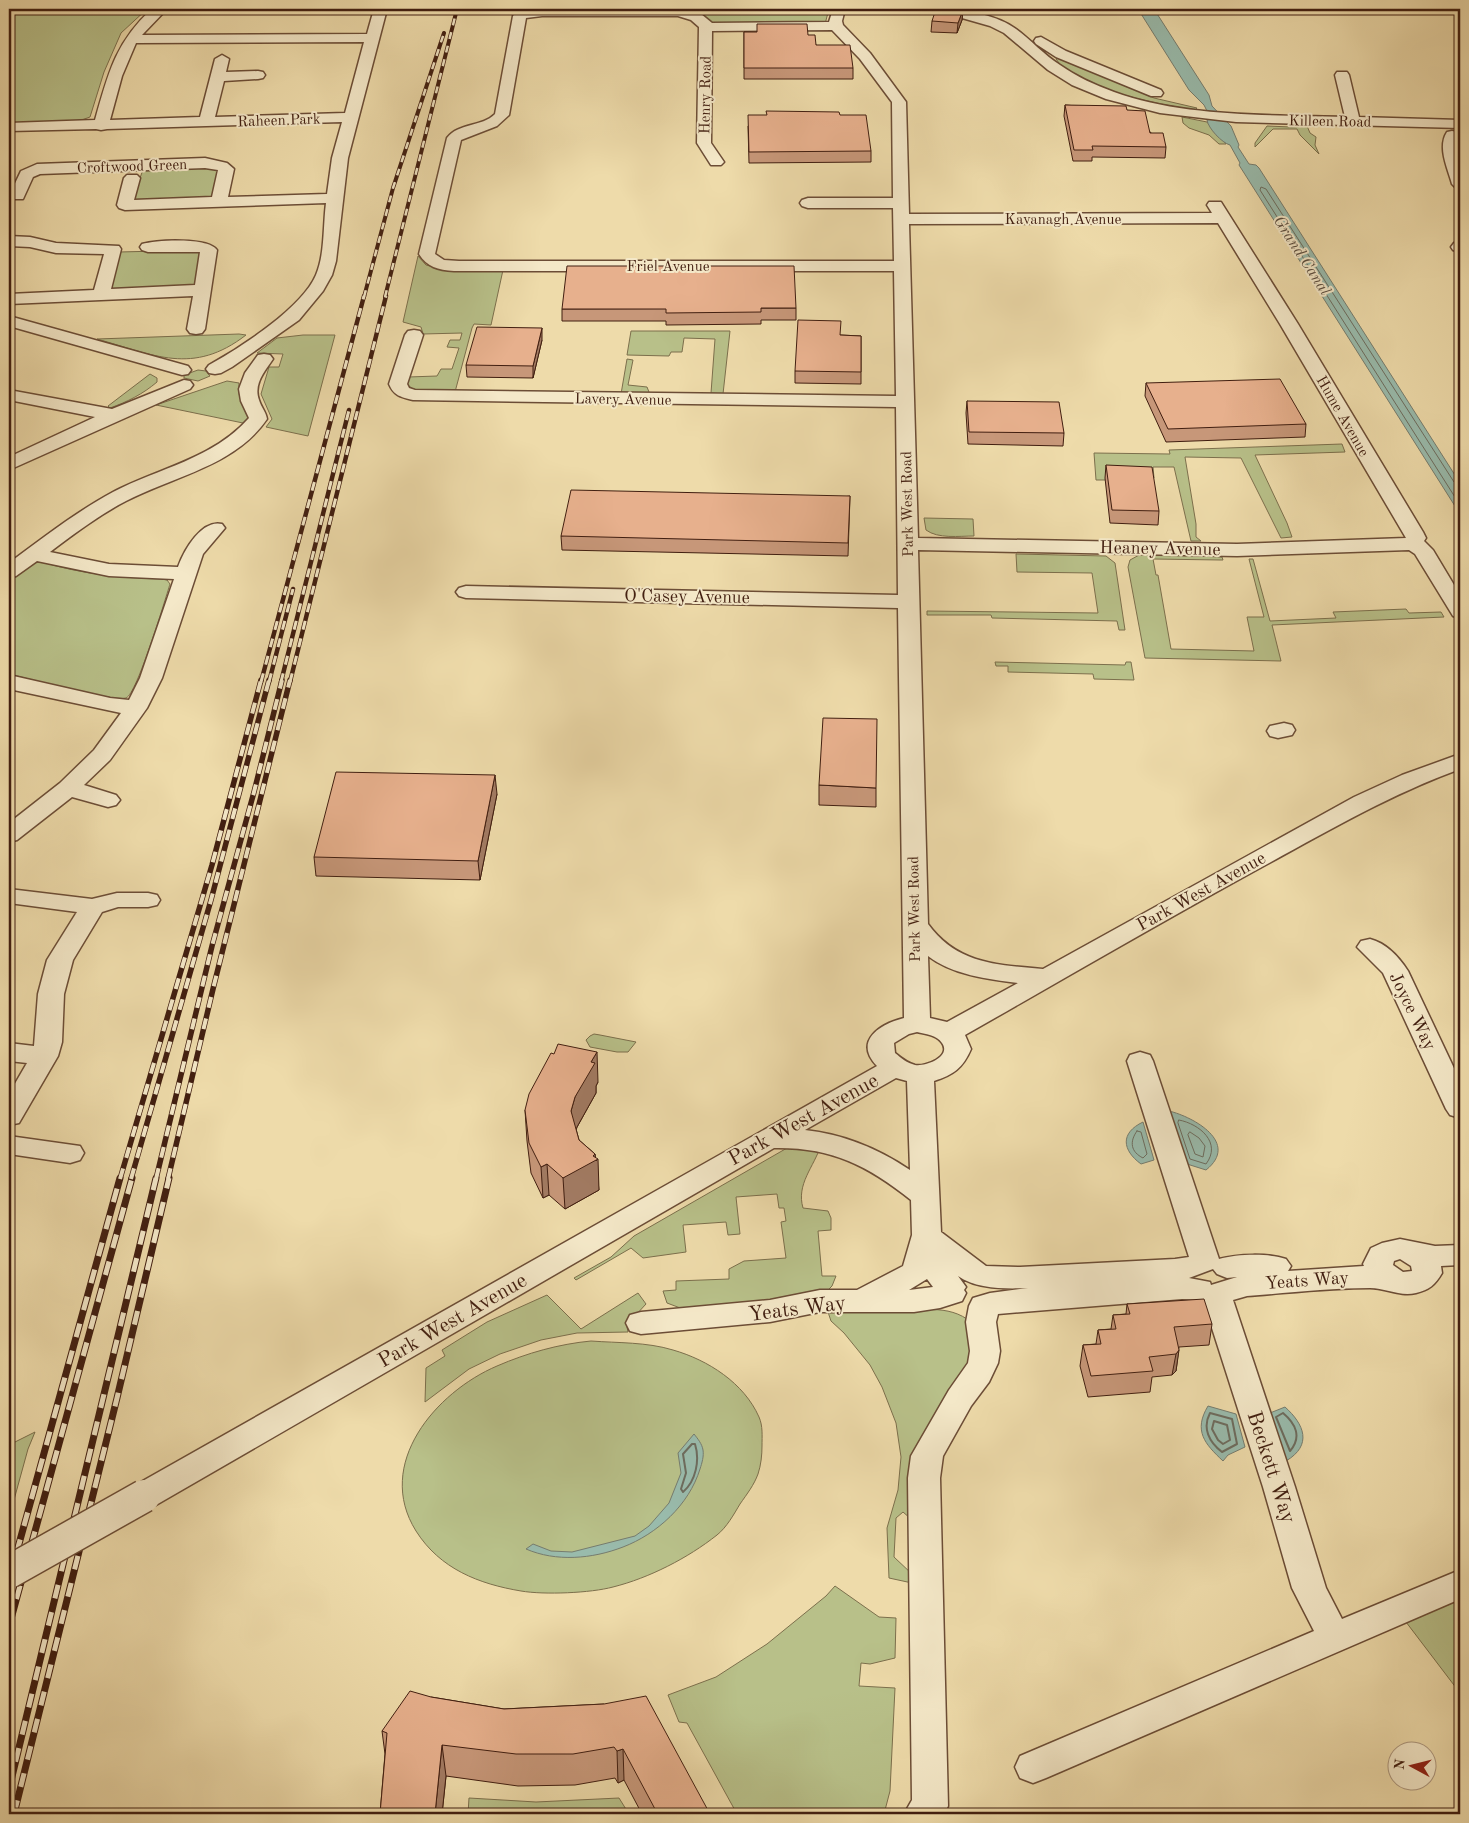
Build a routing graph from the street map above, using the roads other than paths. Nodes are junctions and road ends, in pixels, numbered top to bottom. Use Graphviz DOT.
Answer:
graph roads {
  1 [pos="160,9"];
  2 [pos="380,9"];
  3 [pos="946,9"];
  4 [pos="838,18"];
  5 [pos="1020,24"];
  6 [pos="709,27"];
  7 [pos="372,38"];
  8 [pos="130,39"];
  9 [pos="1061,54"];
  10 [pos="1042,57"];
  11 [pos="222,59"];
  12 [pos="1342,75"];
  13 [pos="218,76"];
  14 [pos="258,76"];
  15 [pos="1185,108"];
  16 [pos="1353,121"];
  17 [pos="206,122"];
  18 [pos="349,124"];
  19 [pos="100,126"];
  20 [pos="9,127"];
  21 [pos="1458,132"];
  22 [pos="716,162"];
  23 [pos="132,178"];
  24 [pos="1460,184"];
  25 [pos="18,196"];
  26 [pos="334,198"];
  27 [pos="219,202"];
  28 [pos="808,203"];
  29 [pos="902,211"];
  30 [pos="1219,212"];
  31 [pos="9,242"];
  32 [pos="148,247"];
  33 [pos="9,250"];
  34 [pos="903,266"];
  35 [pos="203,290"];
  36 [pos="101,294"];
  37 [pos="9,299"];
  38 [pos="9,320"];
  39 [pos="196,329"];
  40 [pos="414,335"];
  41 [pos="264,359"];
  42 [pos="201,378"];
  43 [pos="251,379"];
  44 [pos="9,395"];
  45 [pos="905,402"];
  46 [pos="114,415"];
  47 [pos="9,464"];
  48 [pos="215,528"];
  49 [pos="1413,543"];
  50 [pos="907,544"];
  51 [pos="34,554"];
  52 [pos="9,572"];
  53 [pos="185,573"];
  54 [pos="466,592"];
  55 [pos="908,602"];
  56 [pos="1460,612"];
  57 [pos="13,687"];
  58 [pos="136,708"];
  59 [pos="1460,761"];
  60 [pos="68,788"];
  61 [pos="108,800"];
  62 [pos="9,835"];
  63 [pos="9,896"];
  64 [pos="148,900"];
  65 [pos="92,907"];
  66 [pos="915,924"];
  67 [pos="1370,947"];
  68 [pos="1047,978"];
  69 [pos="917,1024"];
  70 [pos="948,1033"];
  71 [pos="9,1052"];
  72 [pos="45,1056"];
  73 [pos="1140,1061"];
  74 [pos="908,1070"];
  75 [pos="1460,1109"];
  76 [pos="9,1116"];
  77 [pos="765,1139"];
  78 [pos="9,1145"];
  79 [pos="70,1153"];
  80 [pos="924,1195"];
  81 [pos="926,1239"];
  82 [pos="1460,1255"];
  83 [pos="1422,1263"];
  84 [pos="1460,1271"];
  85 [pos="1211,1278"];
  86 [pos="973,1290"];
  87 [pos="861,1301"];
  88 [pos="641,1323"];
  89 [pos="9,1572"];
  90 [pos="1460,1584"];
  91 [pos="1334,1637"];
  92 [pos="1034,1766"];
  93 [pos="922,1814"];
  1 -- 8 [label="street"];
  2 -- 7 [label="street"];
  3 -- 10 [label="street"];
  4 -- 6 [label="street"];
  4 -- 29 [label="street, Park West Road"];
  5 -- 9 [label="street"];
  6 -- 22 [label="street, Henry Road"];
  6 -- 34 [label="street, Friel Avenue"];
  7 -- 8 [label="street"];
  7 -- 18 [label="street"];
  8 -- 19 [label="street"];
  9 -- 10 [label="street"];
  9 -- 15 [label="street"];
  10 -- 15 [label="street"];
  11 -- 13 [label="street"];
  12 -- 16 [label="street"];
  13 -- 14 [label="street"];
  13 -- 17 [label="street"];
  15 -- 16 [label="street, Killeen Road"];
  16 -- 21 [label="street, Killeen Road"];
  17 -- 18 [label="street, Raheen Park"];
  17 -- 19 [label="street, Raheen Park"];
  18 -- 26 [label="street"];
  19 -- 20 [label="street, Raheen Park"];
  21 -- 24 [label="street"];
  23 -- 27 [label="street, Croftwood Green"];
  25 -- 27 [label="street, Croftwood Green"];
  26 -- 27 [label="street, Croftwood Green"];
  26 -- 42 [label="street"];
  28 -- 29 [label="street, Kavanagh Avenue"];
  29 -- 30 [label="street, Kavanagh Avenue"];
  29 -- 34 [label="street, Park West Road"];
  30 -- 49 [label="street, Hume Avenue"];
  31 -- 33 [label="street"];
  31 -- 36 [label="street"];
  32 -- 35 [label="street"];
  34 -- 45 [label="street, Park West Road"];
  35 -- 36 [label="street"];
  35 -- 39 [label="street"];
  36 -- 37 [label="street"];
  38 -- 42 [label="street"];
  40 -- 45 [label="street, Lavery Avenue"];
  41 -- 43 [label="street"];
  42 -- 43 [label="street"];
  42 -- 46 [label="street"];
  43 -- 51 [label="street"];
  44 -- 46 [label="street"];
  45 -- 50 [label="street, Park West Road"];
  46 -- 47 [label="street"];
  48 -- 53 [label="street"];
  49 -- 50 [label="street, Heaney Avenue"];
  49 -- 56 [label="street, Hume Avenue"];
  50 -- 55 [label="street, Park West Road"];
  51 -- 52 [label="street"];
  51 -- 53 [label="street"];
  53 -- 58 [label="street"];
  54 -- 55 [label="street, O'Casey Avenue"];
  55 -- 66 [label="street, Park West Road"];
  57 -- 58 [label="street"];
  58 -- 60 [label="street"];
  59 -- 68 [label="street, Park West Avenue"];
  60 -- 61 [label="street"];
  60 -- 62 [label="street"];
  63 -- 65 [label="street"];
  64 -- 65 [label="street"];
  65 -- 72 [label="street"];
  66 -- 68 [label="street"];
  66 -- 69 [label="street, Park West Road"];
  67 -- 75 [label="street, Joyce Way"];
  68 -- 70 [label="street, Park West Avenue"];
  69 -- 70 [label="street"];
  69 -- 74 [label="street"];
  70 -- 74 [label="street"];
  71 -- 72 [label="street"];
  72 -- 76 [label="street"];
  73 -- 85 [label="street, Beckett Way"];
  74 -- 77 [label="street, Park West Avenue"];
  74 -- 80 [label="street"];
  77 -- 80 [label="street"];
  77 -- 89 [label="street, Park West Avenue, bridge"];
  78 -- 79 [label="street"];
  80 -- 81 [label="street"];
  81 -- 86 [label="street"];
  81 -- 87 [label="street"];
  82 -- 83 [label="street"];
  83 -- 84 [label="street"];
  83 -- 85 [label="street, Yeats Way"];
  85 -- 86 [label="street, Yeats Way"];
  85 -- 91 [label="street, Beckett Way"];
  86 -- 87 [label="street, Yeats Way"];
  86 -- 93 [label="street"];
  87 -- 88 [label="street, Yeats Way"];
  90 -- 91 [label="street"];
  91 -- 92 [label="street"];
}
